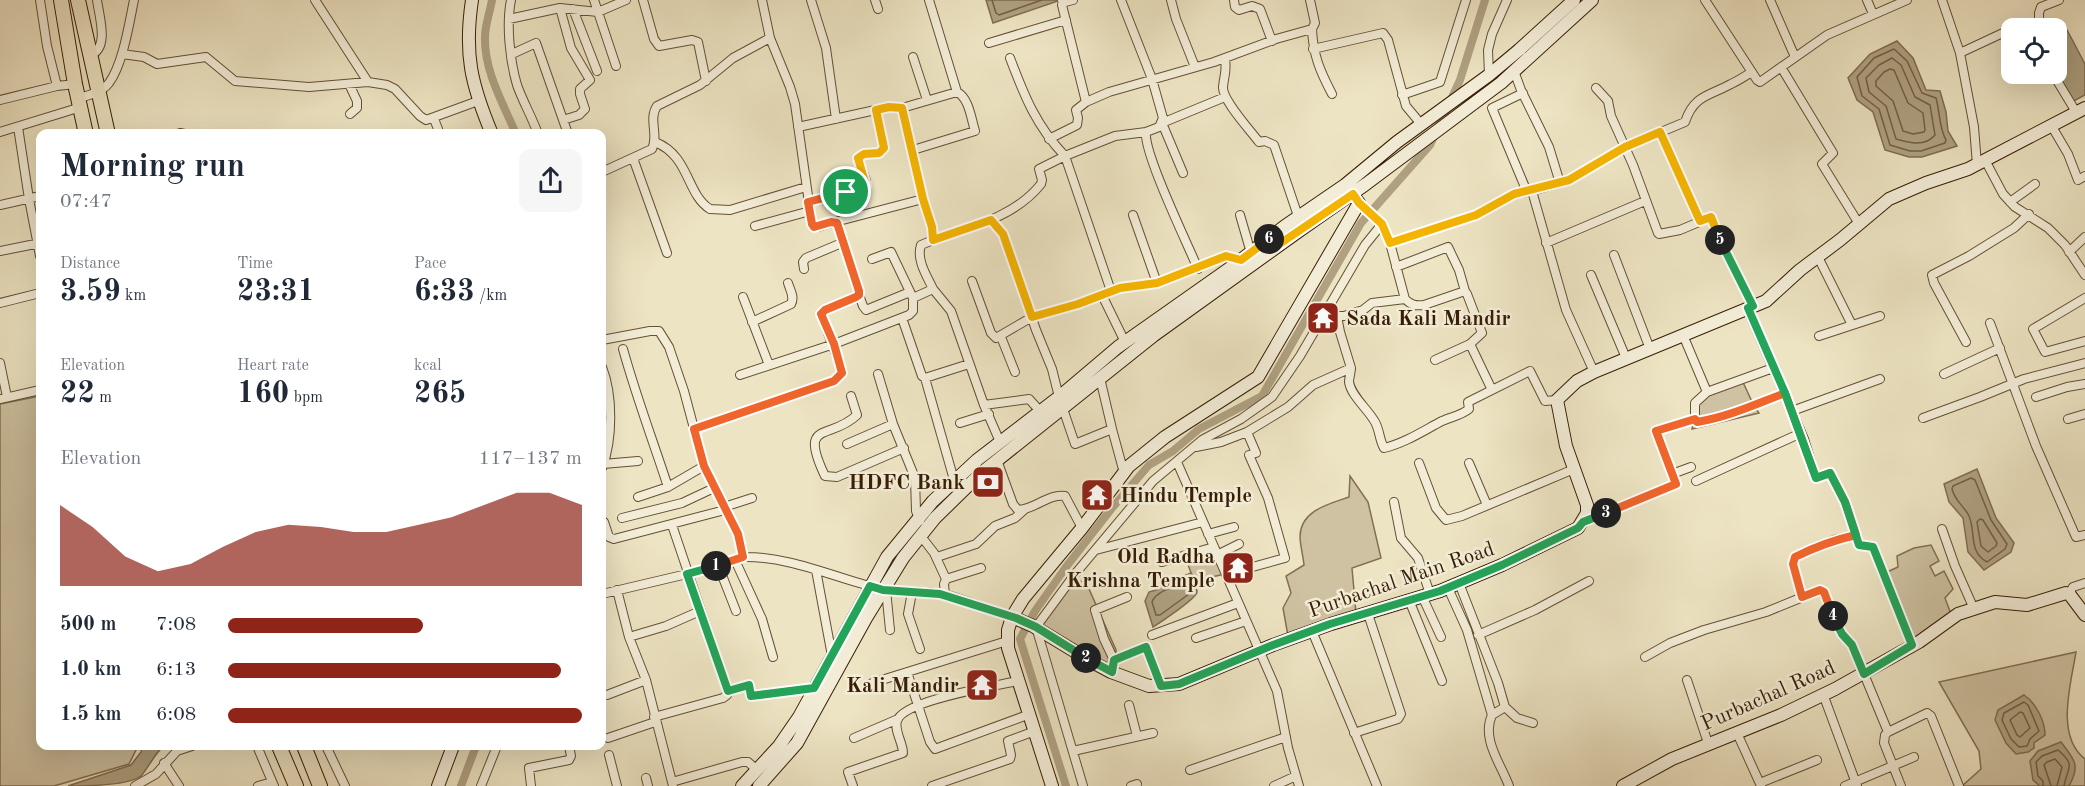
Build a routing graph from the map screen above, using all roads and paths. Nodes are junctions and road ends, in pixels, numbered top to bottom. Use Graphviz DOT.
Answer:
graph roads {
  1 [pos="40,0"];
  2 [pos="61,0"];
  3 [pos="78,0"];
  4 [pos="97,0"];
  5 [pos="134,0"];
  6 [pos="315,0"];
  7 [pos="472,0"];
  8 [pos="511,0"];
  9 [pos="594,0"];
  10 [pos="626,0"];
  11 [pos="643,0"];
  12 [pos="762,0"];
  13 [pos="812,0"];
  14 [pos="929,0"];
  15 [pos="1072,0"];
  16 [pos="1121,0"];
  17 [pos="1171,0"];
  18 [pos="1234,0"];
  19 [pos="1310,0"];
  20 [pos="1466,0"];
  21 [pos="1507,0"];
  22 [pos="1592,0"];
  23 [pos="1705,0"];
  24 [pos="1770,0"];
  25 [pos="1867,0"];
  26 [pos="1907,0"];
  27 [pos="1942,0"];
  28 [pos="2059,0"];
  29 [pos="1570,1"];
  30 [pos="1062,3"];
  31 [pos="560,8"];
  32 [pos="573,9"];
  33 [pos="598,12"];
  34 [pos="1873,14"];
  35 [pos="2039,18"];
  36 [pos="509,19"];
  37 [pos="1066,20"];
  38 [pos="1312,28"];
  39 [pos="2001,34"];
  40 [pos="770,39"];
  41 [pos="1272,41"];
  42 [pos="989,43"];
  43 [pos="1313,49"];
  44 [pos="1960,53"];
  45 [pos="122,54"];
  46 [pos="512,54"];
  47 [pos="90,56"];
  48 [pos="913,57"];
  49 [pos="1795,57"];
  50 [pos="1010,58"];
  51 [pos="1225,59"];
  52 [pos="616,66"];
  53 [pos="1781,67"];
  54 [pos="1195,68"];
  55 [pos="597,71"];
  56 [pos="1514,71"];
  57 [pos="1752,72"];
  58 [pos="1484,78"];
  59 [pos="1152,79"];
  60 [pos="706,81"];
  61 [pos="368,82"];
  62 [pos="75,84"];
  63 [pos="349,84"];
  64 [pos="2060,84"];
  65 [pos="57,86"];
  66 [pos="1596,88"];
  67 [pos="99,92"];
  68 [pos="957,92"];
  69 [pos="1523,93"];
  70 [pos="1332,94"];
  71 [pos="1402,95"];
  72 [pos="1225,97"];
  73 [pos="0,100"];
  74 [pos="927,100"];
  75 [pos="478,101"];
  76 [pos="1086,102"];
  77 [pos="78,105"];
  78 [pos="902,108"];
  79 [pos="876,110"];
  80 [pos="2080,110"];
  81 [pos="350,114"];
  82 [pos="434,119"];
  83 [pos="836,119"];
  84 [pos="563,120"];
  85 [pos="1162,123"];
  86 [pos="1421,124"];
  87 [pos="2051,125"];
  88 [pos="18,127"];
  89 [pos="798,127"];
  90 [pos="85,129"];
  91 [pos="107,129"];
  92 [pos="438,129"];
  93 [pos="490,129"];
  94 [pos="536,129"];
  95 [pos="566,129"];
  96 [pos="0,132"];
  97 [pos="1146,132"];
  98 [pos="1660,132"];
  99 [pos="1049,139"];
  100 [pos="655,142"];
  101 [pos="1625,147"];
  102 [pos="913,150"];
  103 [pos="1065,156"];
  104 [pos="633,158"];
  105 [pos="1981,163"];
  106 [pos="606,170"];
  107 [pos="1183,173"];
  108 [pos="2085,176"];
  109 [pos="1560,183"];
  110 [pos="2034,184"];
  111 [pos="806,187"];
  112 [pos="1529,191"];
  113 [pos="36,197"];
  114 [pos="29,199"];
  115 [pos="923,199"];
  116 [pos="1357,200"];
  117 [pos="1645,201"];
  118 [pos="2010,202"];
  119 [pos="0,205"];
  120 [pos="809,206"];
  121 [pos="2029,214"];
  122 [pos="1133,215"];
  123 [pos="1240,215"];
  124 [pos="1298,216"];
  125 [pos="991,220"];
  126 [pos="1700,221"];
  127 [pos="835,222"];
  128 [pos="1382,223"];
  129 [pos="1859,224"];
  130 [pos="755,226"];
  131 [pos="36,230"];
  132 [pos="2085,237"];
  133 [pos="933,240"];
  134 [pos="1276,241"];
  135 [pos="844,242"];
  136 [pos="1390,243"];
  137 [pos="1546,243"];
  138 [pos="36,244"];
  139 [pos="0,251"];
  140 [pos="2069,252"];
  141 [pos="667,253"];
  142 [pos="1614,255"];
  143 [pos="1246,256"];
  144 [pos="1818,257"];
  145 [pos="872,259"];
  146 [pos="1396,267"];
  147 [pos="804,269"];
  148 [pos="1198,269"];
  149 [pos="1592,275"];
  150 [pos="2085,275"];
  151 [pos="972,281"];
  152 [pos="1157,283"];
  153 [pos="788,284"];
  154 [pos="933,288"];
  155 [pos="1466,291"];
  156 [pos="1107,293"];
  157 [pos="36,294"];
  158 [pos="859,295"];
  159 [pos="911,295"];
  160 [pos="743,297"];
  161 [pos="2085,298"];
  162 [pos="1404,299"];
  163 [pos="0,303"];
  164 [pos="1750,307"];
  165 [pos="1322,316"];
  166 [pos="1337,316"];
  167 [pos="1880,316"];
  168 [pos="1032,317"];
  169 [pos="902,318"];
  170 [pos="752,322"];
  171 [pos="1990,323"];
  172 [pos="1852,326"];
  173 [pos="1683,335"];
  174 [pos="1819,336"];
  175 [pos="1001,337"];
  176 [pos="606,339"];
  177 [pos="2085,341"];
  178 [pos="1125,342"];
  179 [pos="1966,342"];
  180 [pos="834,344"];
  181 [pos="1470,344"];
  182 [pos="2000,348"];
  183 [pos="623,349"];
  184 [pos="1650,349"];
  185 [pos="1626,358"];
  186 [pos="1435,360"];
  187 [pos="0,363"];
  188 [pos="2085,363"];
  189 [pos="769,364"];
  190 [pos="969,364"];
  191 [pos="1773,367"];
  192 [pos="1352,368"];
  193 [pos="1015,372"];
  194 [pos="1594,372"];
  195 [pos="878,374"];
  196 [pos="1944,374"];
  197 [pos="740,375"];
  198 [pos="925,378"];
  199 [pos="1100,378"];
  200 [pos="1880,379"];
  201 [pos="606,382"];
  202 [pos="2012,383"];
  203 [pos="2085,384"];
  204 [pos="1492,390"];
  205 [pos="36,391"];
  206 [pos="1707,392"];
  207 [pos="1785,393"];
  208 [pos="851,396"];
  209 [pos="2036,397"];
  210 [pos="4,398"];
  211 [pos="1557,400"];
  212 [pos="1061,402"];
  213 [pos="984,405"];
  214 [pos="1040,411"];
  215 [pos="1792,411"];
  216 [pos="988,414"];
  217 [pos="2085,414"];
  218 [pos="1923,418"];
  219 [pos="1695,419"];
  220 [pos="2068,419"];
  221 [pos="960,423"];
  222 [pos="893,424"];
  223 [pos="694,429"];
  224 [pos="1112,429"];
  225 [pos="1247,432"];
  226 [pos="1801,433"];
  227 [pos="1000,442"];
  228 [pos="847,444"];
  229 [pos="1194,447"];
  230 [pos="904,448"];
  231 [pos="606,450"];
  232 [pos="997,460"];
  233 [pos="638,461"];
  234 [pos="1177,462"];
  235 [pos="1419,463"];
  236 [pos="1469,463"];
  237 [pos="606,465"];
  238 [pos="704,466"];
  239 [pos="1691,467"];
  240 [pos="1574,470"];
  241 [pos="1124,472"];
  242 [pos="1672,474"];
  243 [pos="954,480"];
  244 [pos="1696,481"];
  245 [pos="668,488"];
  246 [pos="714,488"];
  247 [pos="638,497"];
  248 [pos="752,498"];
  249 [pos="1394,502"];
  250 [pos="1487,505"];
  251 [pos="725,508"];
  252 [pos="1024,510"];
  253 [pos="622,518"];
  254 [pos="1203,522"];
  255 [pos="1583,522"];
  256 [pos="672,525"];
  257 [pos="922,527"];
  258 [pos="1234,527"];
  259 [pos="606,528"];
  260 [pos="1082,528"];
  261 [pos="1942,529"];
  262 [pos="1208,534"];
  263 [pos="1856,535"];
  264 [pos="2081,536"];
  265 [pos="1239,544"];
  266 [pos="1096,550"];
  267 [pos="1215,551"];
  268 [pos="937,557"];
  269 [pos="739,558"];
  270 [pos="1162,562"];
  271 [pos="718,565"];
  272 [pos="981,568"];
  273 [pos="816,570"];
  274 [pos="687,574"];
  275 [pos="1227,574"];
  276 [pos="946,579"];
  277 [pos="1589,581"];
  278 [pos="2085,584"];
  279 [pos="870,586"];
  280 [pos="1453,586"];
  281 [pos="617,590"];
  282 [pos="885,590"];
  283 [pos="912,591"];
  284 [pos="606,593"];
  285 [pos="2069,594"];
  286 [pos="945,595"];
  287 [pos="1426,595"];
  288 [pos="1127,597"];
  289 [pos="1802,597"];
  290 [pos="1409,600"];
  291 [pos="1238,603"];
  292 [pos="1974,609"];
  293 [pos="700,611"];
  294 [pos="736,612"];
  295 [pos="1368,614"];
  296 [pos="2085,615"];
  297 [pos="1011,617"];
  298 [pos="1246,621"];
  299 [pos="1034,626"];
  300 [pos="890,630"];
  301 [pos="1312,631"];
  302 [pos="1152,635"];
  303 [pos="1478,635"];
  304 [pos="629,637"];
  305 [pos="1441,637"];
  306 [pos="1196,638"];
  307 [pos="1007,641"];
  308 [pos="1912,645"];
  309 [pos="920,649"];
  310 [pos="1259,650"];
  311 [pos="832,656"];
  312 [pos="773,657"];
  313 [pos="1645,657"];
  314 [pos="1113,666"];
  315 [pos="907,672"];
  316 [pos="1864,674"];
  317 [pos="1687,680"];
  318 [pos="646,681"];
  319 [pos="1018,681"];
  320 [pos="1442,681"];
  321 [pos="872,683"];
  322 [pos="1161,686"];
  323 [pos="814,688"];
  324 [pos="728,691"];
  325 [pos="1823,694"];
  326 [pos="607,695"];
  327 [pos="918,705"];
  328 [pos="1128,705"];
  329 [pos="1505,707"];
  330 [pos="1030,714"];
  331 [pos="1492,715"];
  332 [pos="897,719"];
  333 [pos="655,720"];
  334 [pos="1533,723"];
  335 [pos="1035,731"];
  336 [pos="1737,732"];
  337 [pos="1888,732"];
  338 [pos="1153,733"];
  339 [pos="1354,733"];
  340 [pos="1137,736"];
  341 [pos="1286,737"];
  342 [pos="608,738"];
  343 [pos="854,738"];
  344 [pos="1708,743"];
  345 [pos="180,750"];
  346 [pos="259,750"];
  347 [pos="281,750"];
  348 [pos="306,750"];
  349 [pos="328,750"];
  350 [pos="452,750"];
  351 [pos="495,750"];
  352 [pos="570,750"];
  353 [pos="1072,751"];
  354 [pos="609,755"];
  355 [pos="1914,757"];
  356 [pos="1817,760"];
  357 [pos="165,763"];
  358 [pos="1893,767"];
  359 [pos="757,770"];
  360 [pos="1190,771"];
  361 [pos="1296,776"];
  362 [pos="273,784"];
  363 [pos="672,784"];
  364 [pos="1761,784"];
  365 [pos="1856,784"];
  366 [pos="135,786"];
  367 [pos="179,786"];
  368 [pos="258,786"];
  369 [pos="296,786"];
  370 [pos="320,786"];
  371 [pos="345,786"];
  372 [pos="438,786"];
  373 [pos="481,786"];
  374 [pos="531,786"];
  375 [pos="616,786"];
  376 [pos="742,786"];
  377 [pos="759,786"];
  378 [pos="853,786"];
  379 [pos="932,786"];
  380 [pos="1052,786"];
  381 [pos="1083,786"];
  382 [pos="1274,786"];
  383 [pos="1299,786"];
  384 [pos="1377,786"];
  385 [pos="1509,786"];
  386 [pos="1623,786"];
  387 [pos="1845,786"];
  388 [pos="1901,786"];
  389 [pos="1959,786"];
  1 -- 65 [label="street"];
  2 -- 62 [label="main road"];
  3 -- 47 [label="main road"];
  4 -- 47 [label="street"];
  5 -- 45 [label="street"];
  6 -- 61 [label="street"];
  7 -- 75 [label="street"];
  8 -- 36 [label="street"];
  9 -- 33 [label="street"];
  10 -- 33 [label="street"];
  11 -- 60 [label="street"];
  12 -- 40 [label="street"];
  13 -- 83 [label="street"];
  14 -- 68 [label="street"];
  15 -- 30 [label="street"];
  16 -- 59 [label="street"];
  17 -- 54 [label="street"];
  18 -- 41 [label="street"];
  19 -- 38 [label="street"];
  20 -- 71 [label="street"];
  21 -- 58 [label="street"];
  22 -- 56 [label="street"];
  23 -- 57 [label="street"];
  24 -- 49 [label="street"];
  25 -- 34 [label="street"];
  26 -- 34 [label="street"];
  27 -- 44 [label="street"];
  28 -- 35 [label="street"];
  29 -- 58 [label="street"];
  30 -- 37 [label="street"];
  31 -- 32 [label="street"];
  31 -- 36 [label="street"];
  31 -- 84 [label="street"];
  32 -- 33 [label="street"];
  32 -- 55 [label="street"];
  33 -- 52 [label="street"];
  34 -- 49 [label="street"];
  36 -- 46 [label="street"];
  37 -- 42 [label="street"];
  37 -- 76 [label="street"];
  38 -- 41 [label="street"];
  38 -- 43 [label="street"];
  39 -- 44 [label="street"];
  40 -- 60 [label="street"];
  40 -- 89 [label="street"];
  41 -- 51 [label="street"];
  43 -- 70 [label="street"];
  43 -- 71 [label="street"];
  44 -- 105 [label="street"];
  45 -- 63 [label="street"];
  45 -- 67 [label="street"];
  46 -- 84 [label="street"];
  46 -- 94 [label="street"];
  47 -- 67 [label="main road"];
  48 -- 74 [label="street"];
  49 -- 53 [label="street"];
  50 -- 99 [label="street"];
  51 -- 54 [label="street"];
  51 -- 72 [label="street"];
  53 -- 57 [label="street"];
  53 -- 129 [label="street"];
  54 -- 59 [label="street"];
  56 -- 69 [label="street"];
  56 -- 116 [label="street"];
  57 -- 98 [label="street"];
  58 -- 86 [label="street"];
  59 -- 76 [label="street"];
  59 -- 85 [label="street"];
  60 -- 100 [label="street"];
  61 -- 63 [label="street"];
  61 -- 82 [label="street"];
  62 -- 65 [label="street"];
  62 -- 77 [label="main road"];
  63 -- 81 [label="street"];
  64 -- 80 [label="street"];
  65 -- 73 [label="street"];
  66 -- 101 [label="street"];
  67 -- 77 [label="street"];
  67 -- 91 [label="main road"];
  68 -- 74 [label="street"];
  68 -- 102 [label="street"];
  69 -- 109 [label="street"];
  69 -- 112 [label="street"];
  71 -- 86 [label="street"];
  72 -- 85 [label="street"];
  72 -- 124 [label="street"];
  74 -- 78 [label="street"];
  75 -- 82 [label="street"];
  75 -- 93 [label="street"];
  76 -- 99 [label="street"];
  77 -- 88 [label="street"];
  77 -- 90 [label="main road"];
  78 -- 79 [label="street"];
  78 -- 102 [label="street"];
  79 -- 83 [label="street"];
  79 -- 120 [label="street"];
  80 -- 87 [label="street"];
  82 -- 92 [label="street"];
  83 -- 89 [label="street"];
  84 -- 95 [label="street"];
  85 -- 97 [label="street"];
  85 -- 107 [label="street"];
  86 -- 124 [label="street"];
  87 -- 105 [label="street"];
  87 -- 108 [label="street"];
  88 -- 96 [label="street"];
  88 -- 114 [label="street"];
  89 -- 111 [label="street"];
  97 -- 103 [label="street"];
  97 -- 148 [label="street"];
  98 -- 101 [label="street"];
  98 -- 126 [label="street"];
  99 -- 103 [label="street"];
  100 -- 104 [label="street"];
  100 -- 111 [label="street"];
  101 -- 109 [label="street"];
  101 -- 117 [label="street"];
  102 -- 115 [label="street"];
  103 -- 125 [label="street"];
  103 -- 156 [label="street"];
  104 -- 106 [label="street"];
  104 -- 141 [label="street"];
  105 -- 118 [label="street"];
  105 -- 129 [label="street"];
  109 -- 112 [label="street"];
  110 -- 118 [label="street"];
  111 -- 120 [label="street"];
  112 -- 136 [label="street"];
  112 -- 137 [label="street"];
  113 -- 114 [label="street"];
  114 -- 119 [label="street"];
  114 -- 131 [label="street"];
  115 -- 127 [label="street"];
  115 -- 133 [label="street"];
  116 -- 128 [label="street"];
  116 -- 134 [label="street"];
  116 -- 241 [label="street"];
  117 -- 126 [label="street"];
  117 -- 137 [label="street"];
  118 -- 121 [label="street"];
  120 -- 127 [label="street"];
  120 -- 130 [label="street"];
  121 -- 140 [label="street"];
  121 -- 179 [label="street"];
  122 -- 152 [label="street"];
  123 -- 143 [label="street"];
  124 -- 134 [label="street"];
  125 -- 133 [label="street"];
  125 -- 168 [label="street"];
  126 -- 164 [label="street"];
  127 -- 135 [label="street"];
  128 -- 136 [label="street"];
  128 -- 165 [label="street"];
  129 -- 144 [label="street"];
  132 -- 140 [label="street"];
  133 -- 154 [label="street"];
  134 -- 143 [label="street"];
  134 -- 199 [label="street"];
  135 -- 147 [label="street"];
  135 -- 158 [label="street"];
  136 -- 146 [label="street"];
  137 -- 194 [label="street"];
  138 -- 139 [label="street"];
  140 -- 150 [label="street"];
  142 -- 184 [label="street"];
  143 -- 148 [label="street"];
  143 -- 178 [label="street"];
  144 -- 164 [label="street"];
  144 -- 172 [label="street"];
  145 -- 159 [label="street"];
  146 -- 155 [label="street"];
  146 -- 162 [label="street"];
  148 -- 152 [label="street"];
  149 -- 185 [label="street"];
  151 -- 175 [label="street"];
  152 -- 156 [label="street"];
  153 -- 170 [label="street"];
  154 -- 159 [label="street"];
  154 -- 190 [label="street"];
  155 -- 162 [label="street"];
  155 -- 181 [label="street"];
  156 -- 168 [label="street"];
  156 -- 178 [label="street"];
  157 -- 163 [label="street"];
  158 -- 159 [label="street"];
  158 -- 180 [label="street"];
  159 -- 169 [label="street"];
  160 -- 170 [label="street"];
  161 -- 177 [label="street"];
  162 -- 166 [label="street"];
  164 -- 173 [label="street"];
  164 -- 191 [label="street"];
  165 -- 166 [label="street"];
  165 -- 229 [label="street"];
  166 -- 192 [label="street"];
  167 -- 172 [label="street"];
  168 -- 175 [label="street"];
  168 -- 212 [label="street"];
  169 -- 180 [label="street"];
  169 -- 198 [label="street"];
  170 -- 189 [label="street"];
  171 -- 182 [label="street"];
  172 -- 174 [label="street"];
  173 -- 184 [label="street"];
  173 -- 206 [label="street"];
  175 -- 193 [label="street"];
  176 -- 223 [label="street"];
  178 -- 212 [label="street"];
  180 -- 189 [label="street"];
  180 -- 223 [label="street"];
  181 -- 186 [label="street"];
  181 -- 204 [label="street"];
  182 -- 196 [label="street"];
  182 -- 202 [label="street"];
  183 -- 245 [label="street"];
  184 -- 185 [label="street"];
  185 -- 194 [label="street"];
  187 -- 210 [label="street"];
  188 -- 202 [label="street"];
  189 -- 197 [label="street"];
  190 -- 198 [label="street"];
  190 -- 213 [label="street"];
  191 -- 206 [label="street"];
  191 -- 207 [label="street"];
  192 -- 204 [label="street"];
  192 -- 225 [label="street"];
  194 -- 211 [label="street"];
  195 -- 222 [label="street"];
  198 -- 243 [label="street"];
  199 -- 212 [label="street"];
  199 -- 224 [label="street"];
  200 -- 215 [label="street"];
  201 -- 231 [label="street"];
  202 -- 218 [label="street"];
  202 -- 264 [label="street"];
  203 -- 209 [label="street"];
  204 -- 211 [label="street"];
  205 -- 210 [label="street"];
  206 -- 219 [label="street"];
  207 -- 215 [label="street"];
  207 -- 219 [label="street"];
  208 -- 230 [label="street"];
  211 -- 240 [label="street"];
  212 -- 214 [label="street"];
  212 -- 224 [label="street"];
  212 -- 232 [label="street"];
  213 -- 214 [label="street"];
  213 -- 216 [label="street"];
  214 -- 227 [label="street"];
  215 -- 226 [label="street"];
  216 -- 221 [label="street"];
  216 -- 227 [label="street"];
  217 -- 220 [label="street"];
  219 -- 242 [label="street"];
  222 -- 228 [label="street"];
  222 -- 230 [label="street"];
  223 -- 238 [label="street"];
  224 -- 241 [label="street"];
  225 -- 229 [label="street"];
  225 -- 275 [label="street"];
  226 -- 244 [label="street"];
  226 -- 263 [label="street"];
  227 -- 243 [label="street"];
  229 -- 234 [label="street"];
  230 -- 257 [label="street"];
  232 -- 252 [label="street"];
  232 -- 257 [label="street"];
  233 -- 237 [label="street"];
  234 -- 254 [label="street"];
  234 -- 266 [label="street"];
  235 -- 250 [label="street"];
  236 -- 250 [label="street"];
  238 -- 245 [label="street"];
  238 -- 246 [label="street"];
  239 -- 242 [label="street"];
  240 -- 250 [label="street"];
  240 -- 255 [label="street"];
  241 -- 260 [label="street"];
  242 -- 255 [label="street"];
  243 -- 257 [label="street"];
  245 -- 247 [label="street"];
  246 -- 251 [label="street"];
  246 -- 253 [label="street"];
  248 -- 251 [label="street"];
  249 -- 287 [label="street"];
  251 -- 256 [label="street"];
  251 -- 269 [label="street"];
  252 -- 260 [label="street"];
  252 -- 268 [label="street"];
  254 -- 262 [label="street"];
  254 -- 266 [label="street"];
  255 -- 280 [label="street, Purbachal Main Road"];
  256 -- 259 [label="street"];
  256 -- 274 [label="street"];
  257 -- 268 [label="street"];
  257 -- 279 [label="street"];
  257 -- 282 [label="street"];
  258 -- 262 [label="street"];
  260 -- 297 [label="street"];
  261 -- 292 [label="street"];
  262 -- 267 [label="street"];
  263 -- 289 [label="street"];
  263 -- 308 [label="street"];
  265 -- 267 [label="street"];
  266 -- 299 [label="street"];
  267 -- 270 [label="street"];
  267 -- 275 [label="street"];
  268 -- 276 [label="street"];
  269 -- 271 [label="street, Purbachal Main Road"];
  269 -- 273 [label="street, Purbachal Main Road"];
  269 -- 312 [label="street"];
  271 -- 274 [label="street, Purbachal Main Road"];
  271 -- 294 [label="street"];
  272 -- 276 [label="street"];
  273 -- 279 [label="street, Purbachal Main Road"];
  273 -- 311 [label="street"];
  274 -- 281 [label="street, Purbachal Main Road"];
  274 -- 293 [label="street"];
  275 -- 291 [label="street"];
  276 -- 286 [label="street"];
  277 -- 303 [label="street"];
  278 -- 285 [label="street"];
  279 -- 282 [label="street, Purbachal Main Road"];
  279 -- 311 [label="street"];
  280 -- 287 [label="street, Purbachal Main Road"];
  280 -- 303 [label="street"];
  280 -- 331 [label="street"];
  281 -- 284 [label="street, Purbachal Main Road"];
  281 -- 304 [label="street"];
  282 -- 283 [label="street, Purbachal Main Road"];
  282 -- 300 [label="street"];
  282 -- 377 [label="street"];
  283 -- 286 [label="street, Purbachal Main Road"];
  283 -- 309 [label="street"];
  285 -- 292 [label="street, Purbachal Road"];
  285 -- 296 [label="street"];
  286 -- 297 [label="street, Purbachal Main Road"];
  287 -- 290 [label="street, Purbachal Main Road"];
  287 -- 305 [label="street"];
  288 -- 314 [label="street"];
  289 -- 313 [label="street"];
  289 -- 316 [label="street"];
  290 -- 295 [label="street, Purbachal Main Road"];
  290 -- 320 [label="street"];
  291 -- 298 [label="street"];
  291 -- 302 [label="street"];
  292 -- 308 [label="street, Purbachal Road"];
  293 -- 304 [label="street"];
  293 -- 324 [label="street"];
  295 -- 301 [label="street, Purbachal Main Road"];
  295 -- 339 [label="street"];
  297 -- 299 [label="street, Purbachal Main Road"];
  297 -- 307 [label="street"];
  298 -- 306 [label="street"];
  298 -- 310 [label="street"];
  299 -- 314 [label="street, Purbachal Main Road"];
  299 -- 353 [label="street"];
  301 -- 310 [label="street, Purbachal Main Road"];
  301 -- 339 [label="street"];
  303 -- 329 [label="street"];
  304 -- 318 [label="street"];
  307 -- 315 [label="street"];
  307 -- 319 [label="street"];
  308 -- 316 [label="street, Purbachal Road"];
  310 -- 322 [label="street, Purbachal Main Road"];
  310 -- 341 [label="street"];
  311 -- 323 [label="street"];
  314 -- 322 [label="street, Purbachal Main Road"];
  314 -- 322 [label="street"];
  315 -- 321 [label="street"];
  315 -- 327 [label="street"];
  316 -- 325 [label="street, Purbachal Road"];
  316 -- 337 [label="street"];
  317 -- 344 [label="street"];
  318 -- 326 [label="street"];
  318 -- 333 [label="street"];
  319 -- 327 [label="street"];
  319 -- 330 [label="street"];
  323 -- 324 [label="street"];
  323 -- 359 [label="street"];
  324 -- 333 [label="street"];
  325 -- 336 [label="street, Purbachal Road"];
  325 -- 365 [label="street"];
  327 -- 330 [label="street"];
  327 -- 332 [label="street"];
  328 -- 340 [label="street"];
  329 -- 331 [label="street"];
  329 -- 334 [label="street"];
  330 -- 335 [label="street"];
  331 -- 385 [label="street"];
  332 -- 343 [label="street"];
  332 -- 378 [label="street"];
  333 -- 342 [label="street"];
  333 -- 363 [label="street"];
  335 -- 379 [label="street"];
  335 -- 380 [label="street"];
  336 -- 344 [label="street, Purbachal Road"];
  336 -- 364 [label="street"];
  337 -- 358 [label="street"];
  337 -- 389 [label="street"];
  338 -- 340 [label="street"];
  339 -- 384 [label="street"];
  340 -- 353 [label="street"];
  341 -- 360 [label="street"];
  341 -- 361 [label="street"];
  344 -- 386 [label="street, Purbachal Road"];
  345 -- 357 [label="street"];
  346 -- 362 [label="street"];
  347 -- 369 [label="main road"];
  348 -- 370 [label="main road"];
  349 -- 371 [label="street"];
  350 -- 372 [label="street"];
  351 -- 373 [label="street"];
  352 -- 374 [label="street"];
  353 -- 381 [label="street"];
  354 -- 375 [label="street"];
  355 -- 358 [label="street"];
  356 -- 364 [label="street"];
  357 -- 366 [label="street"];
  357 -- 367 [label="street"];
  358 -- 365 [label="street"];
  358 -- 388 [label="street"];
  359 -- 363 [label="street"];
  359 -- 376 [label="street"];
  361 -- 382 [label="street"];
  361 -- 383 [label="street"];
  362 -- 368 [label="street"];
  365 -- 387 [label="street"];
}
